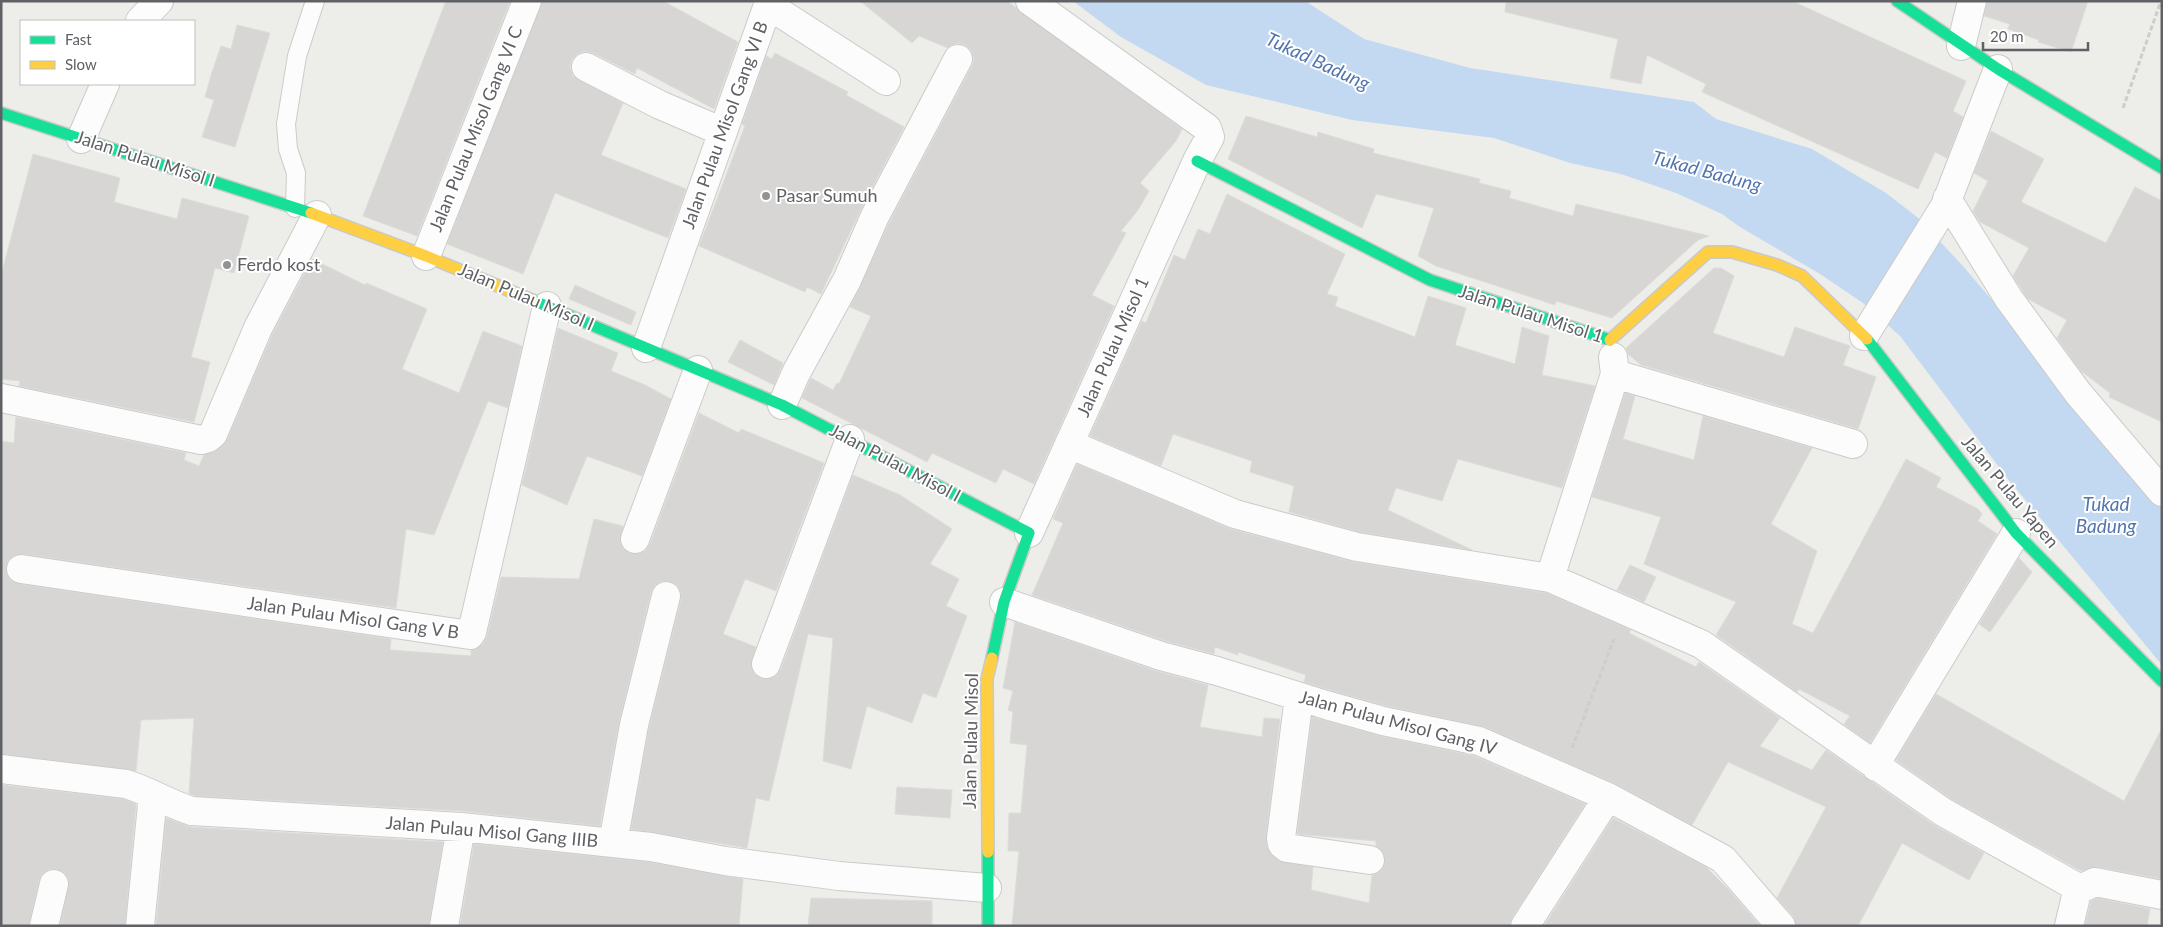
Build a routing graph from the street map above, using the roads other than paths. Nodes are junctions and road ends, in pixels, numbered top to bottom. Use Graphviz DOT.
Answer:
graph roads {
  1 [pos="158,1"];
  2 [pos="315,1"];
  3 [pos="527,1"];
  4 [pos="1030,1"];
  5 [pos="1896,1"];
  6 [pos="1972,1"];
  7 [pos="141,20"];
  8 [pos="1961,46"];
  9 [pos="958,59"];
  10 [pos="586,67"];
  11 [pos="1998,69"];
  12 [pos="886,81"];
  13 [pos="105,85"];
  14 [pos="1,113"];
  15 [pos="723,132"];
  16 [pos="81,138"];
  17 [pos="1197,161"];
  18 [pos="2162,168"];
  19 [pos="1946,202"];
  20 [pos="306,212"];
  21 [pos="426,256"];
  22 [pos="547,306"];
  23 [pos="1869,326"];
  24 [pos="1611,340"];
  25 [pos="646,348"];
  26 [pos="698,370"];
  27 [pos="1615,374"];
  28 [pos="1,398"];
  29 [pos="782,405"];
  30 [pos="850,439"];
  31 [pos="1069,444"];
  32 [pos="1853,444"];
  33 [pos="2162,492"];
  34 [pos="1029,533"];
  35 [pos="2016,533"];
  36 [pos="635,539"];
  37 [pos="20,568"];
  38 [pos="1550,578"];
  39 [pos="666,596"];
  40 [pos="1004,602"];
  41 [pos="766,664"];
  42 [pos="2162,681"];
  43 [pos="1299,697"];
  44 [pos="1876,767"];
  45 [pos="1,769"];
  46 [pos="152,795"];
  47 [pos="1608,797"];
  48 [pos="461,827"];
  49 [pos="613,843"];
  50 [pos="1370,860"];
  51 [pos="54,884"];
  52 [pos="987,888"];
  53 [pos="2076,891"];
  54 [pos="2162,894"];
  55 [pos="44,926"];
  56 [pos="140,926"];
  57 [pos="444,926"];
  58 [pos="988,926"];
  59 [pos="1525,926"];
  60 [pos="1781,926"];
  61 [pos="2069,926"];
  1 -- 7 [label="street"];
  2 -- 20 [label="lane"];
  3 -- 21 [label="street, Jalan Pulau Misol Gang VI C"];
  4 -- 17 [label="street, Jalan Pulau Misol 1"];
  5 -- 8 [label="main road"];
  6 -- 8 [label="street"];
  8 -- 11 [label="main road"];
  9 -- 29 [label="street"];
  10 -- 15 [label="street"];
  11 -- 18 [label="main road"];
  11 -- 19 [label="street"];
  12 -- 15 [label="street, Jalan Pulau Misol Gang VI B"];
  13 -- 16 [label="street"];
  14 -- 16 [label="main road, Jalan Pulau Misol I"];
  15 -- 25 [label="street, Jalan Pulau Misol Gang VI B"];
  16 -- 20 [label="main road, Jalan Pulau Misol I"];
  17 -- 24 [label="main road, Jalan Pulau Misol 1"];
  17 -- 31 [label="street, Jalan Pulau Misol 1"];
  19 -- 23 [label="street"];
  19 -- 33 [label="street"];
  20 -- 21 [label="main road, Jalan Pulau Misol I"];
  20 -- 28 [label="street"];
  21 -- 22 [label="main road, Jalan Pulau Misol I"];
  22 -- 25 [label="main road, Jalan Pulau Misol I"];
  22 -- 37 [label="street, Jalan Pulau Misol Gang V B"];
  23 -- 24 [label="main road, Jalan Pulau Misol 1"];
  23 -- 35 [label="main road, Jalan Pulau Yapen"];
  24 -- 27 [label="street"];
  25 -- 26 [label="main road, Jalan Pulau Misol I"];
  26 -- 29 [label="main road, Jalan Pulau Misol I"];
  26 -- 36 [label="street"];
  27 -- 32 [label="street"];
  27 -- 38 [label="street"];
  29 -- 30 [label="main road, Jalan Pulau Misol I"];
  30 -- 34 [label="main road, Jalan Pulau Misol I"];
  30 -- 41 [label="street"];
  31 -- 34 [label="street, Jalan Pulau Misol 1"];
  31 -- 38 [label="street"];
  34 -- 40 [label="main road, Jalan Pulau Misol"];
  35 -- 42 [label="main road, Jalan Pulau Yapen"];
  35 -- 44 [label="street"];
  38 -- 44 [label="street"];
  39 -- 49 [label="street"];
  40 -- 43 [label="street, Jalan Pulau Misol Gang IV"];
  40 -- 52 [label="main road, Jalan Pulau Misol"];
  43 -- 47 [label="street, Jalan Pulau Misol Gang IV"];
  43 -- 50 [label="street"];
  44 -- 53 [label="street"];
  45 -- 46 [label="street, Jalan Pulau Misol Gang IIIB"];
  46 -- 48 [label="street, Jalan Pulau Misol Gang IIIB"];
  46 -- 56 [label="street"];
  47 -- 59 [label="street"];
  47 -- 60 [label="street, Jalan Pulau Misol Gang IV"];
  48 -- 49 [label="street, Jalan Pulau Misol Gang IIIB"];
  48 -- 57 [label="street"];
  49 -- 52 [label="street, Jalan Pulau Misol Gang IIIB"];
  51 -- 55 [label="street"];
  52 -- 58 [label="main road, Jalan Pulau Misol"];
  53 -- 54 [label="street"];
  53 -- 61 [label="street"];
}
